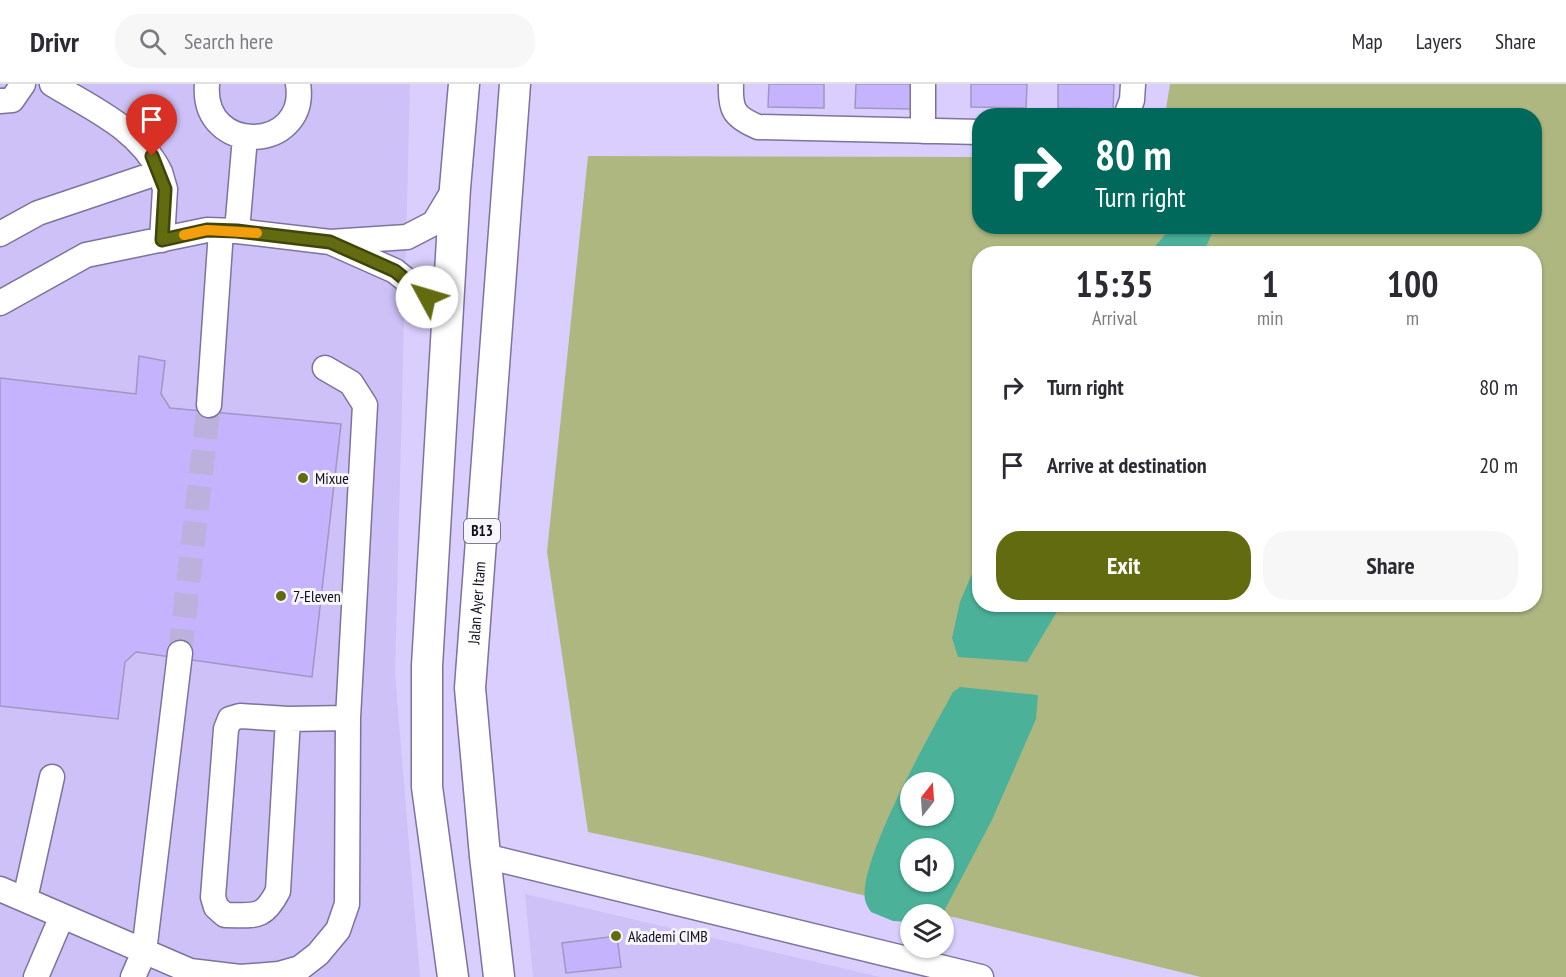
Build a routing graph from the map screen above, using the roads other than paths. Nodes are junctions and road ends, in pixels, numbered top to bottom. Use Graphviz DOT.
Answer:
graph roads {
  1 [pos="23,84"];
  2 [pos="52,84"];
  3 [pos="207,84"];
  4 [pos="298,84"];
  5 [pos="464,84"];
  6 [pos="515,84"];
  7 [pos="731,84"];
  8 [pos="923,84"];
  9 [pos="1133,84"];
  10 [pos="0,101"];
  11 [pos="1129,108"];
  12 [pos="923,131"];
  13 [pos="972,132"];
  14 [pos="245,137"];
  15 [pos="160,172"];
  16 [pos="455,188"];
  17 [pos="229,231"];
  18 [pos="0,234"];
  19 [pos="162,240"];
  20 [pos="330,242"];
  21 [pos="0,303"];
  22 [pos="448,328"];
  23 [pos="325,368"];
  24 [pos="209,405"];
  25 [pos="180,653"];
  26 [pos="348,718"];
  27 [pos="288,719"];
  28 [pos="52,777"];
  29 [pos="485,856"];
  30 [pos="0,889"];
  31 [pos="25,899"];
  32 [pos="62,916"];
  33 [pos="144,952"];
  34 [pos="36,977"];
  35 [pos="133,977"];
  36 [pos="453,977"];
  37 [pos="499,977"];
  38 [pos="981,977"];
  1 -- 10 [label="street"];
  2 -- 15 [label="street"];
  3 -- 14 [label="street"];
  4 -- 14 [label="street"];
  5 -- 16 [label="main road"];
  6 -- 29 [label="main road, Jalan Ayer Itam / B13"];
  7 -- 12 [label="street"];
  8 -- 12 [label="street"];
  9 -- 11 [label="street"];
  12 -- 13 [label="street"];
  14 -- 17 [label="street"];
  15 -- 18 [label="street"];
  15 -- 19 [label="street"];
  16 -- 20 [label="street"];
  16 -- 22 [label="main road"];
  17 -- 19 [label="street"];
  17 -- 20 [label="street"];
  17 -- 24 [label="street"];
  19 -- 21 [label="street"];
  20 -- 22 [label="street"];
  22 -- 36 [label="main road"];
  23 -- 26 [label="street"];
  25 -- 33 [label="street"];
  26 -- 27 [label="street"];
  26 -- 33 [label="street"];
  27 -- 27 [label="street"];
  28 -- 31 [label="street"];
  29 -- 37 [label="main road, Jalan Ayer Itam / B13"];
  29 -- 38 [label="street"];
  30 -- 31 [label="street"];
  31 -- 32 [label="street"];
  32 -- 33 [label="street"];
  32 -- 34 [label="street"];
  33 -- 35 [label="street"];
}
